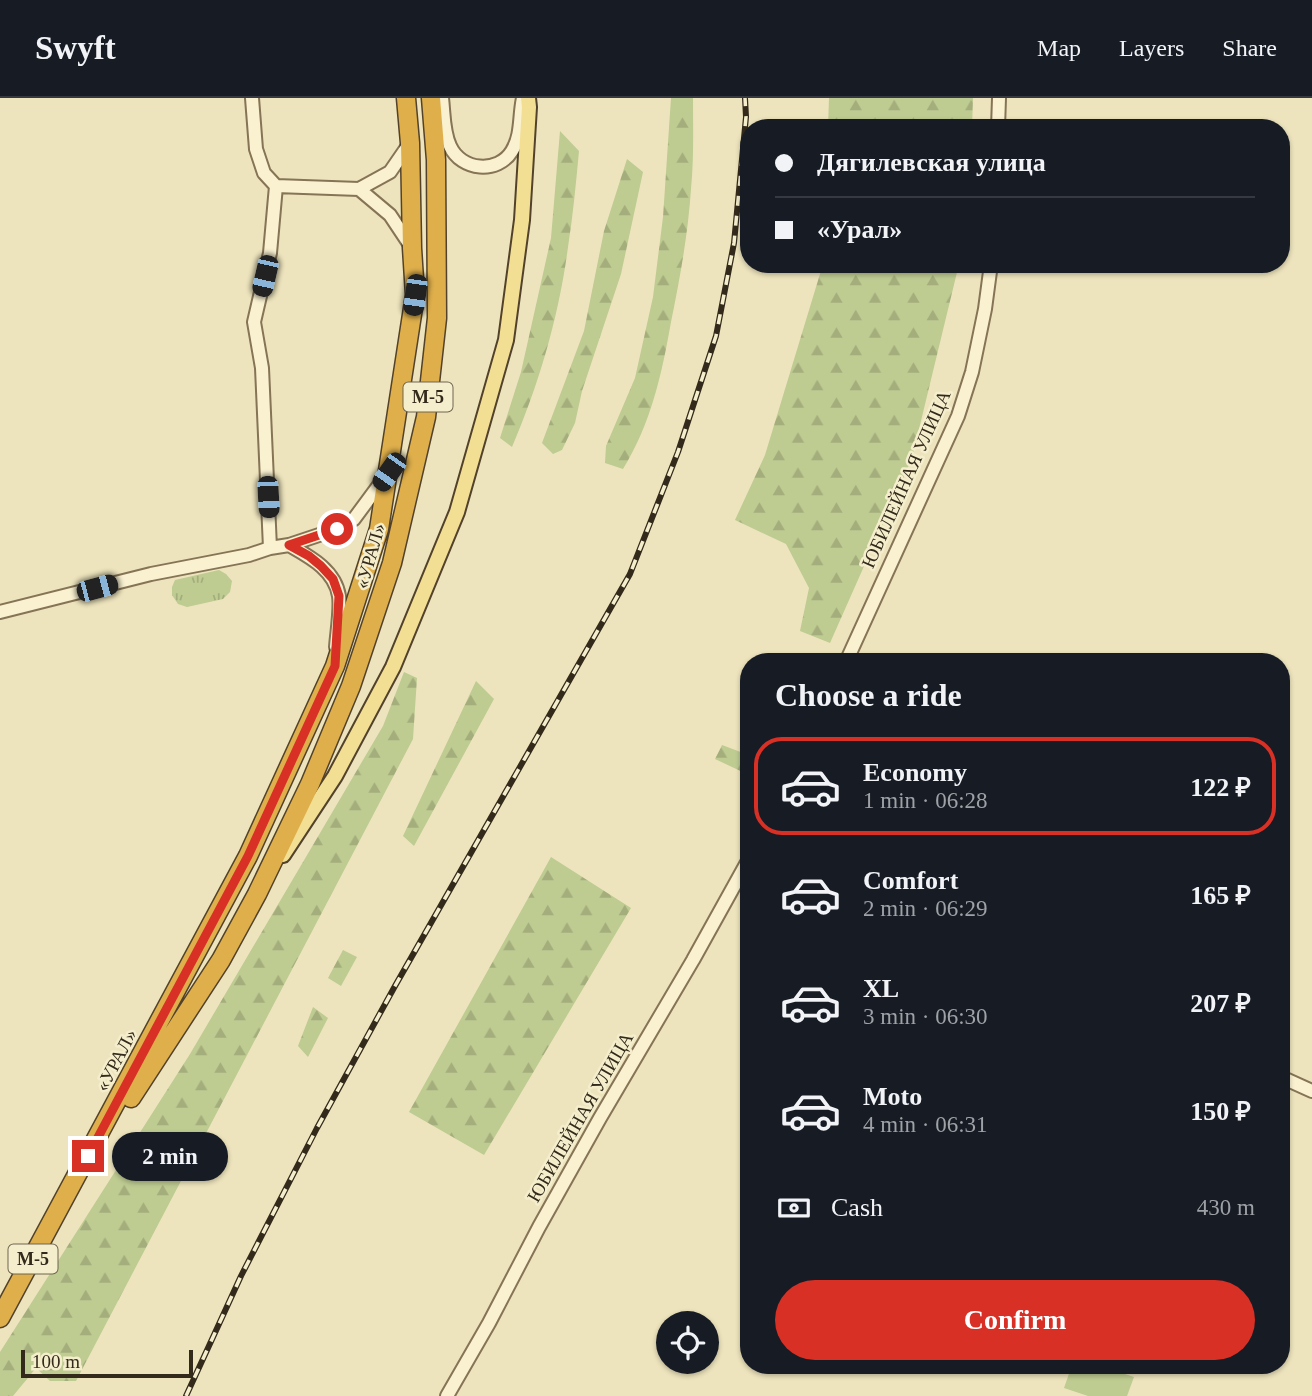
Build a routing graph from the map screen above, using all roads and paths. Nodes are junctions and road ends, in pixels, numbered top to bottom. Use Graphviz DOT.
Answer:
graph roads {
  1 [pos="252,98"];
  2 [pos="406,98"];
  3 [pos="431,98"];
  4 [pos="442,98"];
  5 [pos="526,98"];
  6 [pos="999,98"];
  7 [pos="998,119"];
  8 [pos="410,143"];
  9 [pos="276,186"];
  10 [pos="359,189"];
  11 [pos="412,248"];
  12 [pos="990,273"];
  13 [pos="389,472"];
  14 [pos="289,545"];
  15 [pos="270,548"];
  16 [pos="0,612"];
  17 [pos="850,653"];
  18 [pos="335,666"];
  19 [pos="740,875"];
  20 [pos="257,894"];
  21 [pos="1290,1081"];
  22 [pos="1312,1091"];
  23 [pos="64,1200"];
  24 [pos="0,1318"];
  25 [pos="447,1396"];
  1 -- 9 [label="street"];
  2 -- 8 [label="highway, «УРАЛ» / М-5"];
  3 -- 20 [label="highway, «УРАЛ» / М-5"];
  4 -- 5 [label="street"];
  5 -- 20 [label="main road"];
  6 -- 7 [label="street"];
  8 -- 10 [label="street"];
  8 -- 11 [label="highway, «УРАЛ» / М-5"];
  9 -- 10 [label="street"];
  9 -- 15 [label="street"];
  10 -- 11 [label="street"];
  11 -- 13 [label="highway, «УРАЛ» / М-5"];
  12 -- 17 [label="street, ЮБИЛЕЙНАЯ УЛИЦА"];
  13 -- 14 [label="street"];
  13 -- 18 [label="highway, «УРАЛ» / М-5"];
  14 -- 15 [label="street"];
  14 -- 18 [label="street"];
  15 -- 16 [label="street"];
  18 -- 23 [label="highway, «УРАЛ» / М-5"];
  19 -- 25 [label="street, ЮБИЛЕЙНАЯ УЛИЦА"];
  20 -- 23 [label="highway, «УРАЛ» / М-5"];
  21 -- 22 [label="street"];
  23 -- 24 [label="highway, «УРАЛ» / М-5"];
}
